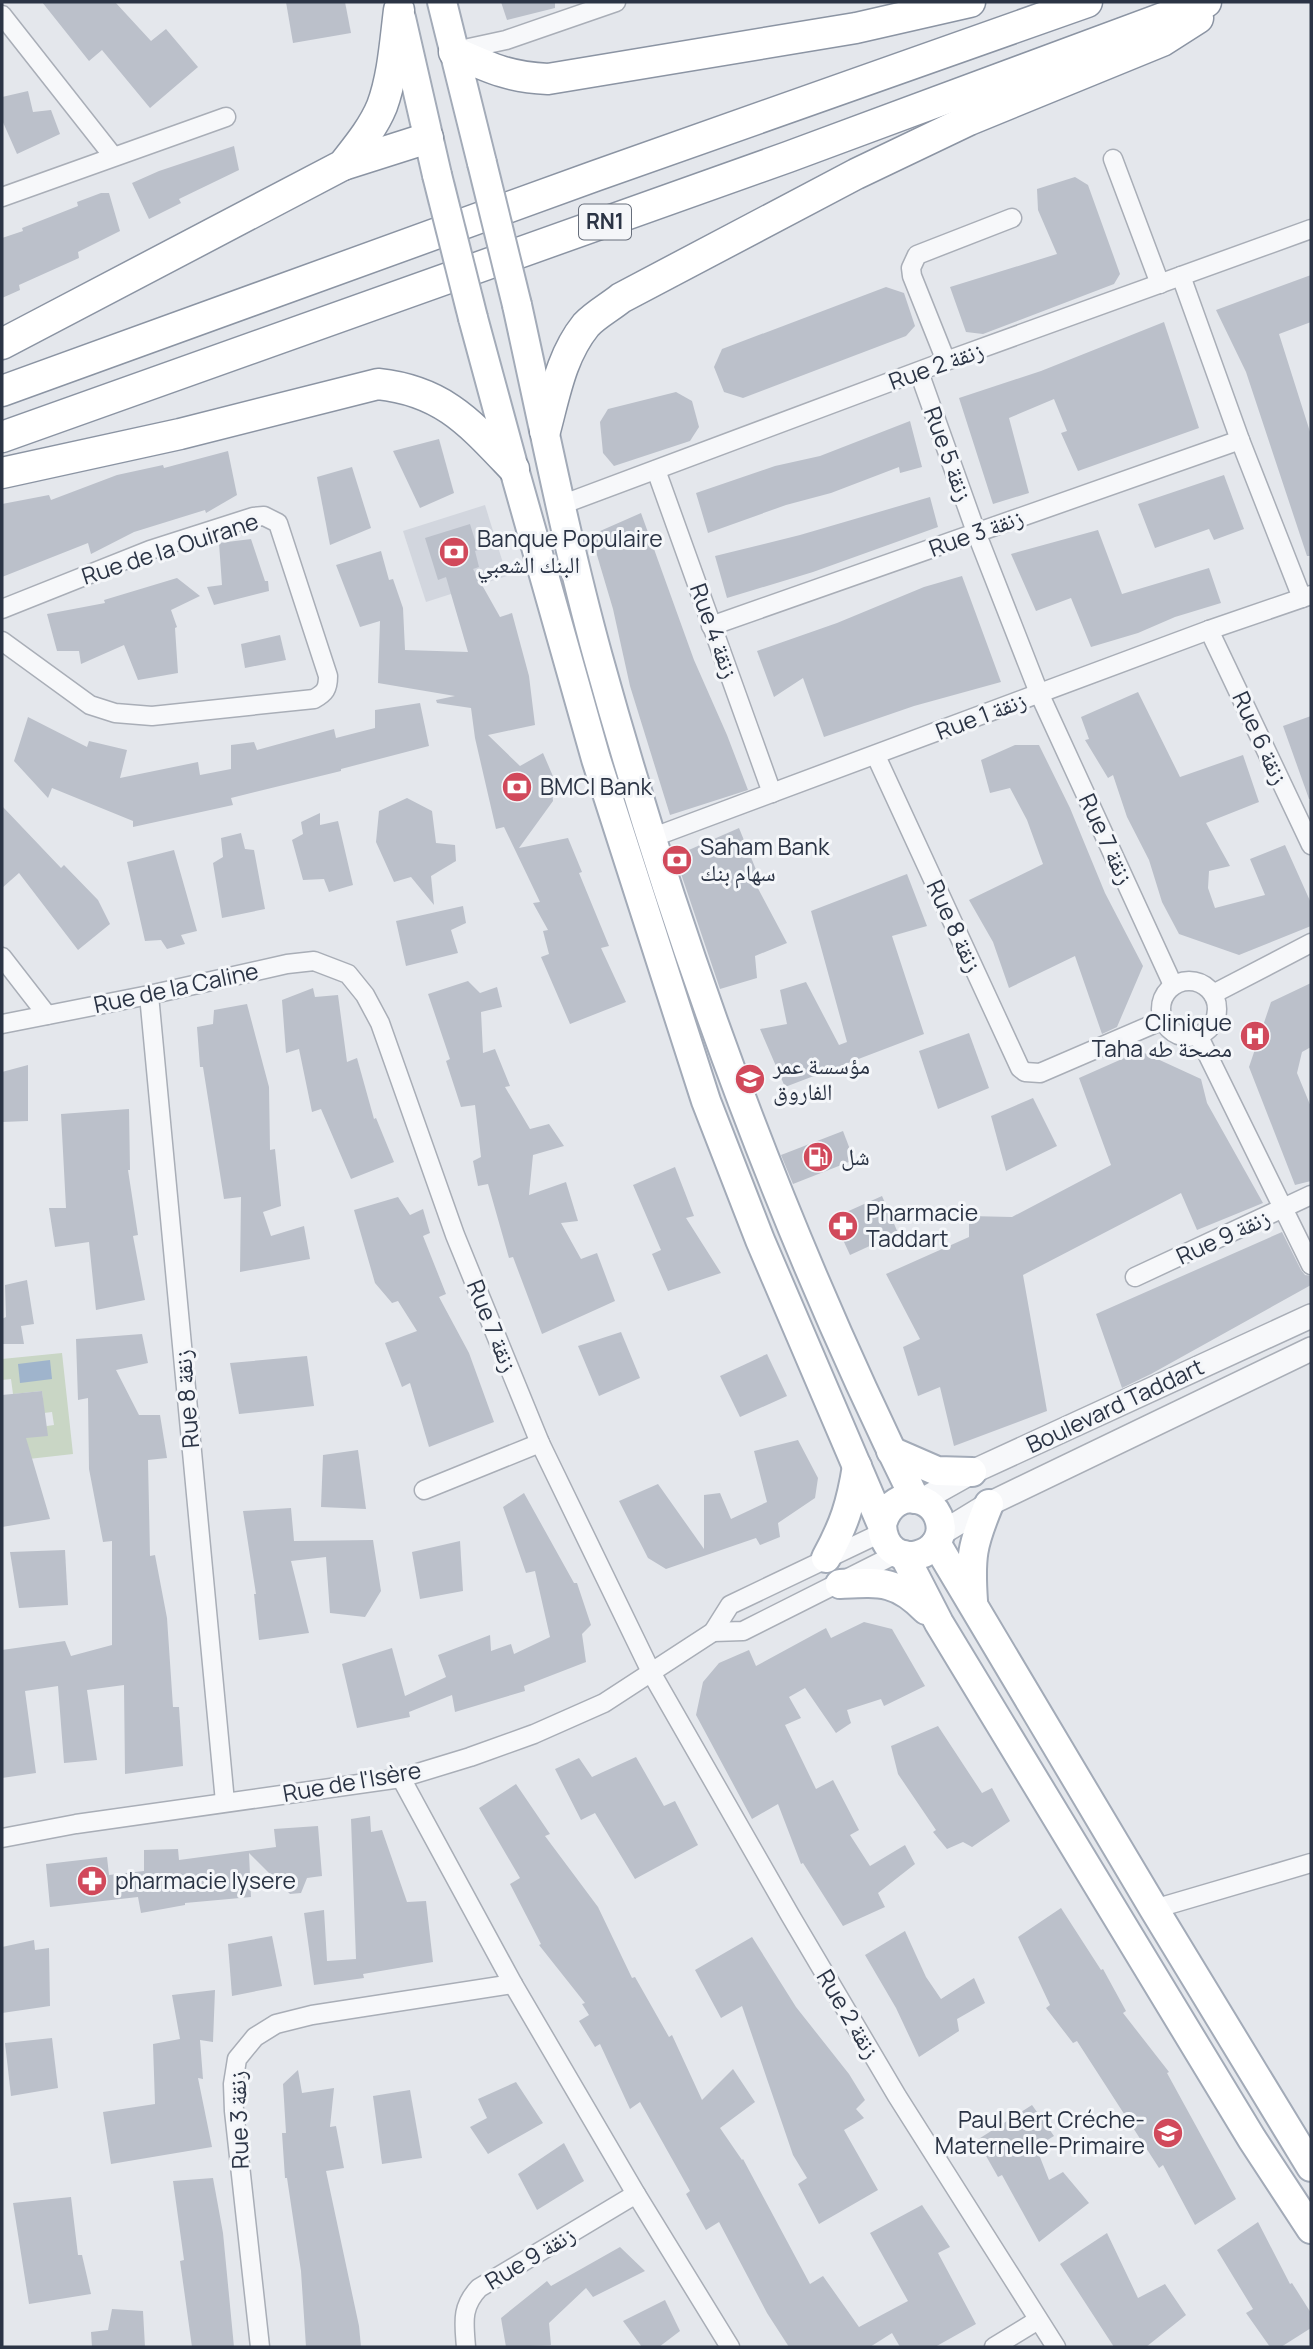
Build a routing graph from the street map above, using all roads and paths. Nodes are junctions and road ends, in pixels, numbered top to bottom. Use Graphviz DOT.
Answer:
graph roads {
  1 [pos="442,2"];
  2 [pos="616,2"];
  3 [pos="970,2"];
  4 [pos="1087,2"];
  5 [pos="1206,2"];
  6 [pos="1225,2"];
  7 [pos="398,6"];
  8 [pos="2,15"];
  9 [pos="454,52"];
  10 [pos="226,117"];
  11 [pos="428,138"];
  12 [pos="113,156"];
  13 [pos="1113,159"];
  14 [pos="343,165"];
  15 [pos="2,197"];
  16 [pos="1012,218"];
  17 [pos="1311,229"];
  18 [pos="1181,276"];
  19 [pos="1160,284"];
  20 [pos="2,344"];
  21 [pos="946,361"];
  22 [pos="919,372"];
  23 [pos="2,391"];
  24 [pos="545,431"];
  25 [pos="2,437"];
  26 [pos="1240,440"];
  27 [pos="514,470"];
  28 [pos="656,470"];
  29 [pos="2,473"];
  30 [pos="561,505"];
  31 [pos="976,532"];
  32 [pos="1307,597"];
  33 [pos="2,609"];
  34 [pos="712,626"];
  35 [pos="1209,630"];
  36 [pos="2,642"];
  37 [pos="1039,693"];
  38 [pos="876,756"];
  39 [pos="772,793"];
  40 [pos="651,838"];
  41 [pos="1311,845"];
  42 [pos="1311,943"];
  43 [pos="2,957"];
  44 [pos="348,974"];
  45 [pos="1173,985"];
  46 [pos="1213,994"];
  47 [pos="149,995"];
  48 [pos="47,1015"];
  49 [pos="1163,1020"];
  50 [pos="2,1024"];
  51 [pos="1198,1035"];
  52 [pos="1311,1195"];
  53 [pos="1284,1209"];
  54 [pos="1311,1265"];
  55 [pos="1135,1277"];
  56 [pos="1311,1316"];
  57 [pos="1311,1349"];
  58 [pos="540,1443"];
  59 [pos="891,1451"];
  60 [pos="857,1466"];
  61 [pos="972,1472"];
  62 [pos="424,1490"];
  63 [pos="918,1499"];
  64 [pos="989,1504"];
  65 [pos="938,1538"];
  66 [pos="892,1541"];
  67 [pos="826,1558"];
  68 [pos="840,1584"];
  69 [pos="973,1604"];
  70 [pos="939,1623"];
  71 [pos="713,1632"];
  72 [pos="652,1674"];
  73 [pos="401,1778"];
  74 [pos="225,1802"];
  75 [pos="2,1838"];
  76 [pos="1311,1863"];
  77 [pos="1154,1909"];
  78 [pos="513,1984"];
  79 [pos="1311,2167"];
  80 [pos="636,2194"];
  81 [pos="1311,2229"];
  82 [pos="1038,2320"];
  83 [pos="260,2347"];
  84 [pos="467,2347"];
  85 [pos="730,2347"];
  86 [pos="994,2347"];
  87 [pos="1056,2347"];
  1 -- 9 [label="main road"];
  2 -- 9 [label="street"];
  3 -- 9 [label="highway"];
  4 -- 23 [label="highway, RN1"];
  5 -- 25 [label="highway, RN1"];
  6 -- 24 [label="highway"];
  7 -- 11 [label="main road"];
  7 -- 14 [label="highway"];
  8 -- 12 [label="street"];
  9 -- 24 [label="main road, bridge"];
  10 -- 12 [label="street"];
  11 -- 14 [label="highway"];
  11 -- 27 [label="main road, bridge"];
  12 -- 15 [label="street"];
  13 -- 19 [label="street"];
  14 -- 20 [label="highway"];
  16 -- 21 [label="street"];
  17 -- 18 [label="street, Rue 2 زنقة"];
  18 -- 19 [label="street, Rue 2 زنقة"];
  18 -- 26 [label="street"];
  19 -- 21 [label="street, Rue 2 زنقة"];
  21 -- 22 [label="street, Rue 2 زنقة"];
  22 -- 28 [label="street, Rue 2 زنقة"];
  22 -- 31 [label="street, Rue 5 زنقة"];
  24 -- 30 [label="main road"];
  26 -- 31 [label="street, Rue 3 زنقة"];
  26 -- 32 [label="street"];
  27 -- 29 [label="highway"];
  27 -- 60 [label="main road"];
  28 -- 30 [label="street, Rue 2 زنقة"];
  28 -- 34 [label="street, Rue 4 زنقة"];
  30 -- 40 [label="main road"];
  31 -- 34 [label="street, Rue 3 زنقة"];
  31 -- 37 [label="street, Rue 5 زنقة"];
  32 -- 35 [label="street, Rue 1 زنقة"];
  33 -- 36 [label="street, Rue de la Ouirane"];
  34 -- 39 [label="street, Rue 4 زنقة"];
  35 -- 37 [label="street, Rue 1 زنقة"];
  35 -- 41 [label="street, Rue 6 زنقة"];
  37 -- 38 [label="street, Rue 1 زنقة"];
  37 -- 45 [label="street, Rue 7 زنقة"];
  38 -- 39 [label="street, Rue 1 زنقة"];
  38 -- 49 [label="street, Rue 8 زنقة"];
  39 -- 40 [label="street, Rue 1 زنقة"];
  40 -- 59 [label="main road"];
  42 -- 46 [label="street"];
  43 -- 48 [label="street"];
  44 -- 47 [label="street, Rue de la Caline"];
  44 -- 58 [label="street, Rue 7 زنقة"];
  45 -- 46 [label="street"];
  45 -- 49 [label="street"];
  46 -- 51 [label="street"];
  47 -- 48 [label="street, Rue de la Caline"];
  47 -- 74 [label="street, Rue 8 زنقة"];
  48 -- 50 [label="street, Rue de la Caline"];
  49 -- 51 [label="street"];
  51 -- 53 [label="street"];
  52 -- 53 [label="street, Rue 9 زنقة"];
  53 -- 54 [label="street"];
  53 -- 55 [label="street, Rue 9 زنقة"];
  56 -- 61 [label="street, Boulevard Taddart"];
  57 -- 64 [label="street, Boulevard Taddart"];
  58 -- 62 [label="street"];
  58 -- 72 [label="street, Rue 7 زنقة"];
  59 -- 61 [label="main road"];
  59 -- 63 [label="main road"];
  60 -- 66 [label="main road"];
  60 -- 67 [label="main road"];
  61 -- 63 [label="street, Boulevard Taddart"];
  63 -- 65 [label="main road"];
  63 -- 66 [label="main road"];
  64 -- 65 [label="street, Boulevard Taddart"];
  64 -- 69 [label="main road"];
  65 -- 66 [label="main road"];
  65 -- 69 [label="main road"];
  66 -- 67 [label="street, Rue de l'Isère"];
  66 -- 68 [label="street, Rue de l'Isère"];
  66 -- 70 [label="main road"];
  67 -- 71 [label="street, Rue de l'Isère"];
  68 -- 70 [label="main road"];
  68 -- 71 [label="street, Rue de l'Isère"];
  69 -- 77 [label="main road"];
  70 -- 81 [label="main road"];
  71 -- 72 [label="street, Rue de l'Isère"];
  72 -- 73 [label="street, Rue de l'Isère"];
  72 -- 82 [label="street, Rue 2 زنقة"];
  73 -- 74 [label="street, Rue de l'Isère"];
  73 -- 78 [label="street"];
  74 -- 75 [label="street, Rue de l'Isère"];
  76 -- 77 [label="street"];
  77 -- 79 [label="main road"];
  78 -- 80 [label="street"];
  78 -- 83 [label="street, Rue 3 زنقة"];
  80 -- 84 [label="street, Rue 9 زنقة"];
  80 -- 85 [label="street"];
  82 -- 86 [label="street"];
  82 -- 87 [label="street, Rue 2 زنقة"];
}
